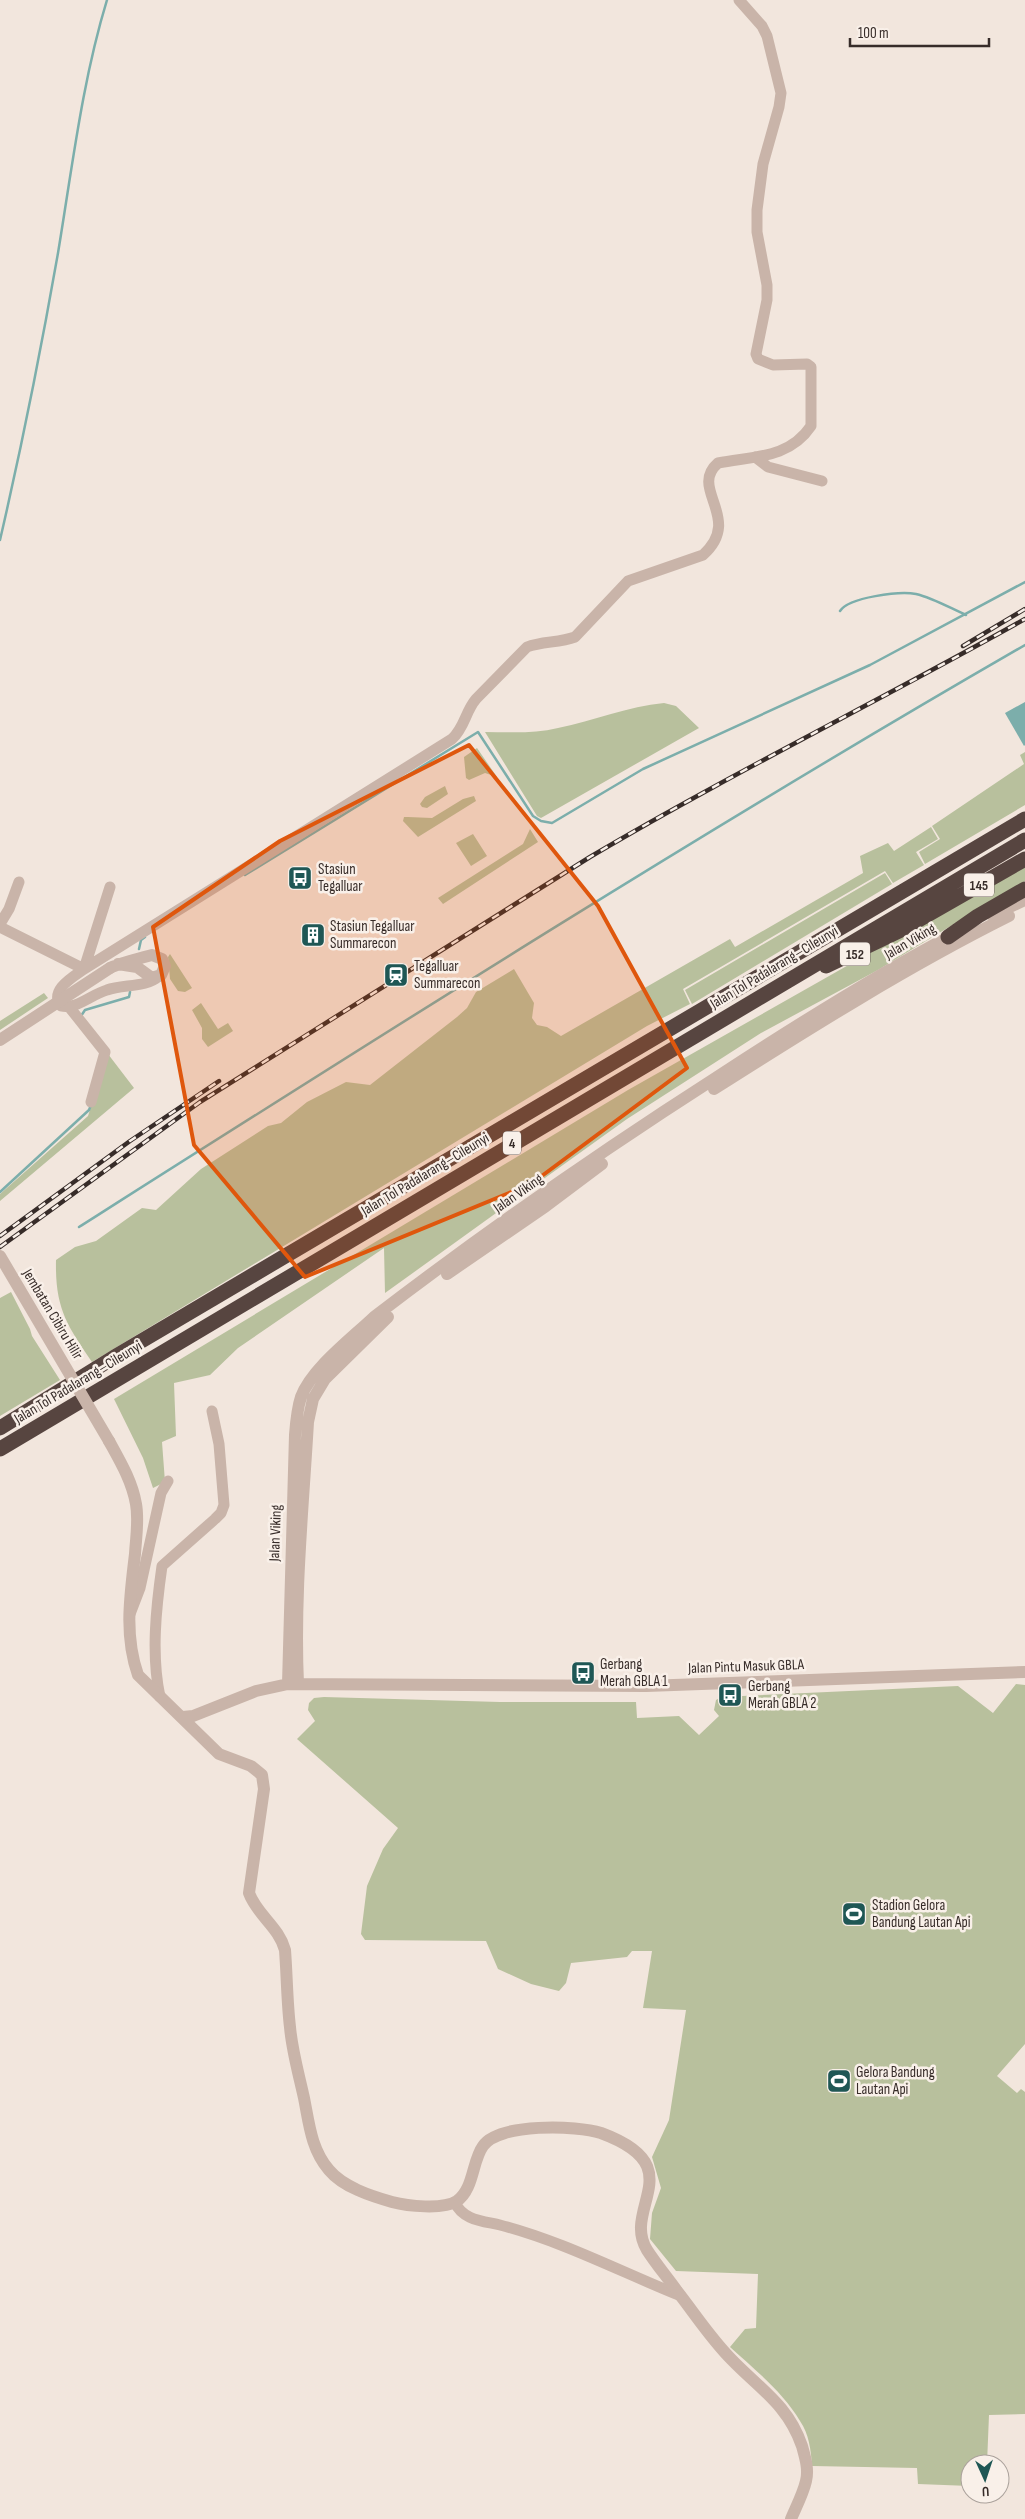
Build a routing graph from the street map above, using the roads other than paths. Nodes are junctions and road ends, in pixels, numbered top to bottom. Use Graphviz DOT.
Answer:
graph roads {
  1 [pos="739,0"];
  2 [pos="755,457"];
  3 [pos="822,481"];
  4 [pos="1025,819"];
  5 [pos="1025,840"];
  6 [pos="1025,859"];
  7 [pos="19,882"];
  8 [pos="110,887"];
  9 [pos="1025,889"];
  10 [pos="1025,900"];
  11 [pos="1025,908"];
  12 [pos="934,911"];
  13 [pos="0,926"];
  14 [pos="948,937"];
  15 [pos="147,956"];
  16 [pos="114,966"];
  17 [pos="84,969"];
  18 [pos="763,972"];
  19 [pos="142,978"];
  20 [pos="772,988"];
  21 [pos="70,1008"];
  22 [pos="0,1040"];
  23 [pos="91,1102"];
  24 [pos="0,1256"];
  25 [pos="212,1412"];
  26 [pos="0,1428"];
  27 [pos="0,1449"];
  28 [pos="168,1481"];
  29 [pos="128,1616"];
  30 [pos="1025,1672"];
  31 [pos="293,1684"];
  32 [pos="160,1697"];
  33 [pos="183,1717"];
  34 [pos="455,2202"];
  35 [pos="681,2296"];
  36 [pos="791,2519"];
  1 -- 2 [label="street"];
  2 -- 3 [label="street"];
  2 -- 17 [label="street"];
  4 -- 18 [label="highway, Jalan Tol Padalarang–Cileunyi / 4"];
  5 -- 20 [label="highway, Jalan Tol Padalarang–Cileunyi / 4"];
  6 -- 12 [label="highway, 145"];
  7 -- 13 [label="street"];
  8 -- 17 [label="street"];
  9 -- 14 [label="highway, 145"];
  10 -- 14 [label="street, Jalan Viking"];
  11 -- 31 [label="street, Jalan Viking"];
  12 -- 20 [label="highway, 152"];
  13 -- 17 [label="street"];
  14 -- 31 [label="street, Jalan Viking"];
  15 -- 16 [label="street"];
  15 -- 19 [label="street"];
  15 -- 19 [label="street"];
  16 -- 19 [label="street"];
  16 -- 22 [label="street, bridge"];
  17 -- 21 [label="street"];
  18 -- 20 [label="highway"];
  18 -- 26 [label="highway, Jalan Tol Padalarang–Cileunyi / 4"];
  19 -- 21 [label="street"];
  20 -- 27 [label="highway, Jalan Tol Padalarang–Cileunyi / 4"];
  21 -- 23 [label="street"];
  24 -- 29 [label="street, Jembatan Cibiru Hilir, bridge"];
  25 -- 32 [label="street"];
  28 -- 29 [label="street"];
  29 -- 32 [label="street, Jembatan Cibiru Hilir"];
  30 -- 31 [label="street, Jalan Pintu Masuk GBLA"];
  31 -- 33 [label="street, Jalan Pintu Masuk GBLA"];
  32 -- 33 [label="street, Jembatan Cibiru Hilir"];
  33 -- 34 [label="street, Jembatan Cibiru Hilir"];
  34 -- 35 [label="street"];
  34 -- 35 [label="street"];
  35 -- 36 [label="street"];
}
